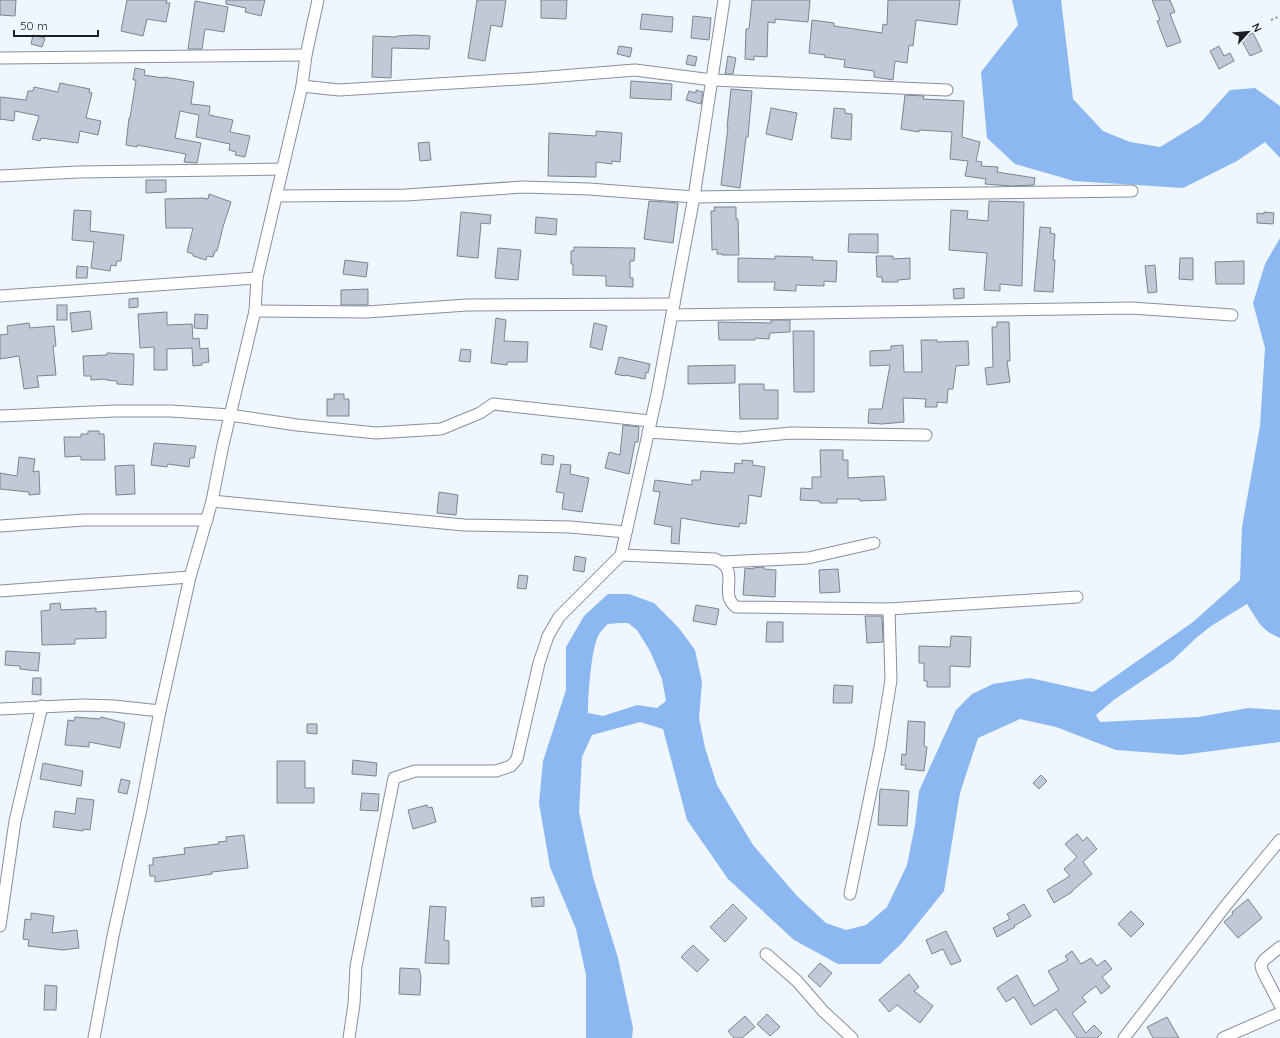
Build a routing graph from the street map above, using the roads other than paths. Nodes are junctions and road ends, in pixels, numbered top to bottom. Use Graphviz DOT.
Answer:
graph roads {
  1 [pos="318,0"];
  2 [pos="724,0"];
  3 [pos="306,55"];
  4 [pos="0,58"];
  5 [pos="712,80"];
  6 [pos="302,86"];
  7 [pos="947,90"];
  8 [pos="282,169"];
  9 [pos="0,176"];
  10 [pos="1132,191"];
  11 [pos="276,196"];
  12 [pos="694,197"];
  13 [pos="258,278"];
  14 [pos="0,296"];
  15 [pos="673,309"];
  16 [pos="255,310"];
  17 [pos="1232,315"];
  18 [pos="230,415"];
  19 [pos="0,416"];
  20 [pos="649,427"];
  21 [pos="926,435"];
  22 [pos="212,501"];
  23 [pos="207,520"];
  24 [pos="0,526"];
  25 [pos="626,532"];
  26 [pos="874,542"];
  27 [pos="621,555"];
  28 [pos="723,562"];
  29 [pos="190,577"];
  30 [pos="0,591"];
  31 [pos="1077,597"];
  32 [pos="889,609"];
  33 [pos="42,706"];
  34 [pos="0,708"];
  35 [pos="160,711"];
  36 [pos="1280,840"];
  37 [pos="850,894"];
  38 [pos="0,926"];
  39 [pos="1280,947"];
  40 [pos="766,954"];
  41 [pos="1280,1004"];
  42 [pos="1280,1013"];
  43 [pos="94,1038"];
  44 [pos="348,1038"];
  45 [pos="852,1038"];
  46 [pos="1124,1038"];
  47 [pos="1223,1038"];
  1 -- 3 [label="street"];
  2 -- 5 [label="street"];
  3 -- 4 [label="street"];
  3 -- 6 [label="street"];
  5 -- 6 [label="street"];
  5 -- 7 [label="street"];
  5 -- 12 [label="street"];
  6 -- 8 [label="street"];
  8 -- 9 [label="street"];
  8 -- 11 [label="street"];
  10 -- 12 [label="street"];
  11 -- 12 [label="street"];
  11 -- 13 [label="street"];
  12 -- 15 [label="street"];
  13 -- 14 [label="street"];
  13 -- 16 [label="street"];
  15 -- 16 [label="street"];
  15 -- 17 [label="street"];
  15 -- 20 [label="street"];
  16 -- 18 [label="street"];
  18 -- 19 [label="street"];
  18 -- 20 [label="street"];
  18 -- 22 [label="street"];
  20 -- 21 [label="street"];
  20 -- 25 [label="street"];
  22 -- 23 [label="street"];
  22 -- 25 [label="street"];
  23 -- 24 [label="street"];
  23 -- 29 [label="street"];
  25 -- 27 [label="street"];
  26 -- 28 [label="street"];
  27 -- 28 [label="street"];
  27 -- 44 [label="street"];
  28 -- 32 [label="street"];
  29 -- 30 [label="street"];
  29 -- 35 [label="street"];
  31 -- 32 [label="street"];
  32 -- 37 [label="street"];
  33 -- 34 [label="street"];
  33 -- 35 [label="street"];
  33 -- 38 [label="street"];
  35 -- 43 [label="street"];
  36 -- 46 [label="street"];
  39 -- 41 [label="street"];
  40 -- 45 [label="street"];
  42 -- 47 [label="street"];
}
